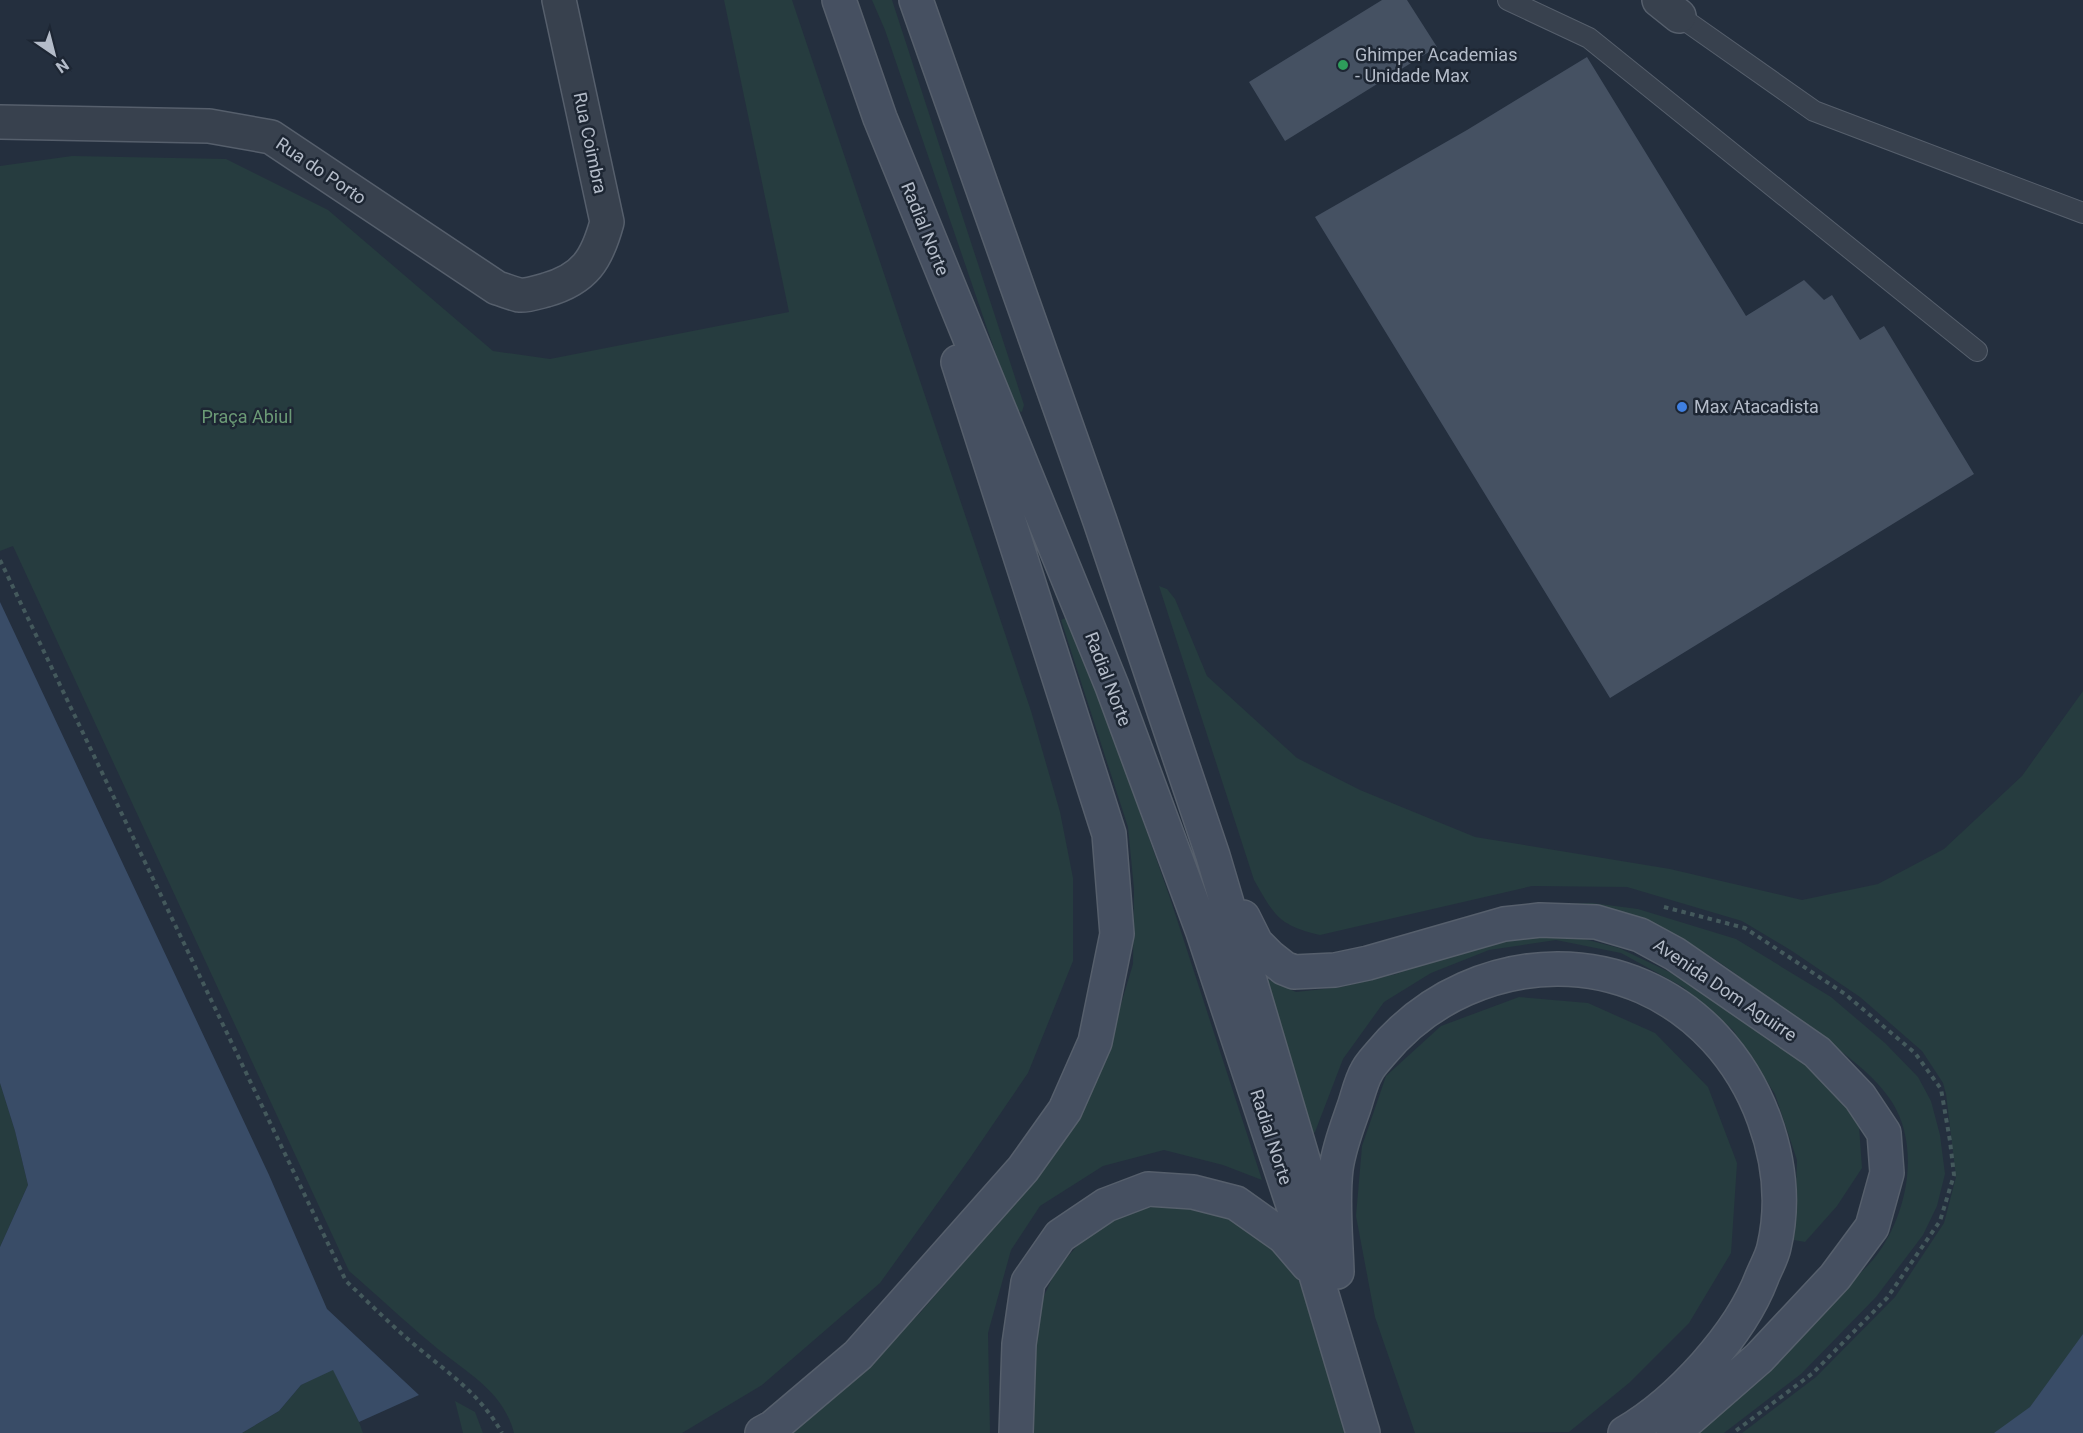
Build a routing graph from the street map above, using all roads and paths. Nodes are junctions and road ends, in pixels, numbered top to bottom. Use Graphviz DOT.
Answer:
graph roads {
  1 [pos="559,0"];
  2 [pos="839,0"];
  3 [pos="915,0"];
  4 [pos="1508,0"];
  5 [pos="1669,8"];
  6 [pos="880,118"];
  7 [pos="0,122"];
  8 [pos="2083,213"];
  9 [pos="576,277"];
  10 [pos="1977,351"];
  11 [pos="0,560"];
  12 [pos="1213,856"];
  13 [pos="1660,906"];
  14 [pos="1326,1273"];
  15 [pos="1353,1367"];
  16 [pos="502,1433"];
  17 [pos="762,1433"];
  18 [pos="1016,1433"];
  19 [pos="1363,1433"];
  20 [pos="1383,1433"];
  21 [pos="1625,1433"];
  22 [pos="1672,1433"];
  23 [pos="1733,1433"];
  1 -- 9 [label="street, Rua Coimbra"];
  2 -- 6 [label="main road, Radial Norte"];
  3 -- 12 [label="main road, Radial Norte"];
  4 -- 10 [label="lane"];
  5 -- 8 [label="lane"];
  6 -- 14 [label="main road, Radial Norte"];
  6 -- 17 [label="main road"];
  7 -- 9 [label="street, Rua do Porto"];
  11 -- 16 [label="path"];
  12 -- 14 [label="main road, Radial Norte"];
  12 -- 22 [label="main road, Avenida Dom Aguirre"];
  13 -- 23 [label="path"];
  14 -- 15 [label="main road, Radial Norte"];
  14 -- 18 [label="main road"];
  14 -- 21 [label="main road"];
  15 -- 19 [label="main road"];
  15 -- 20 [label="main road"];
}
